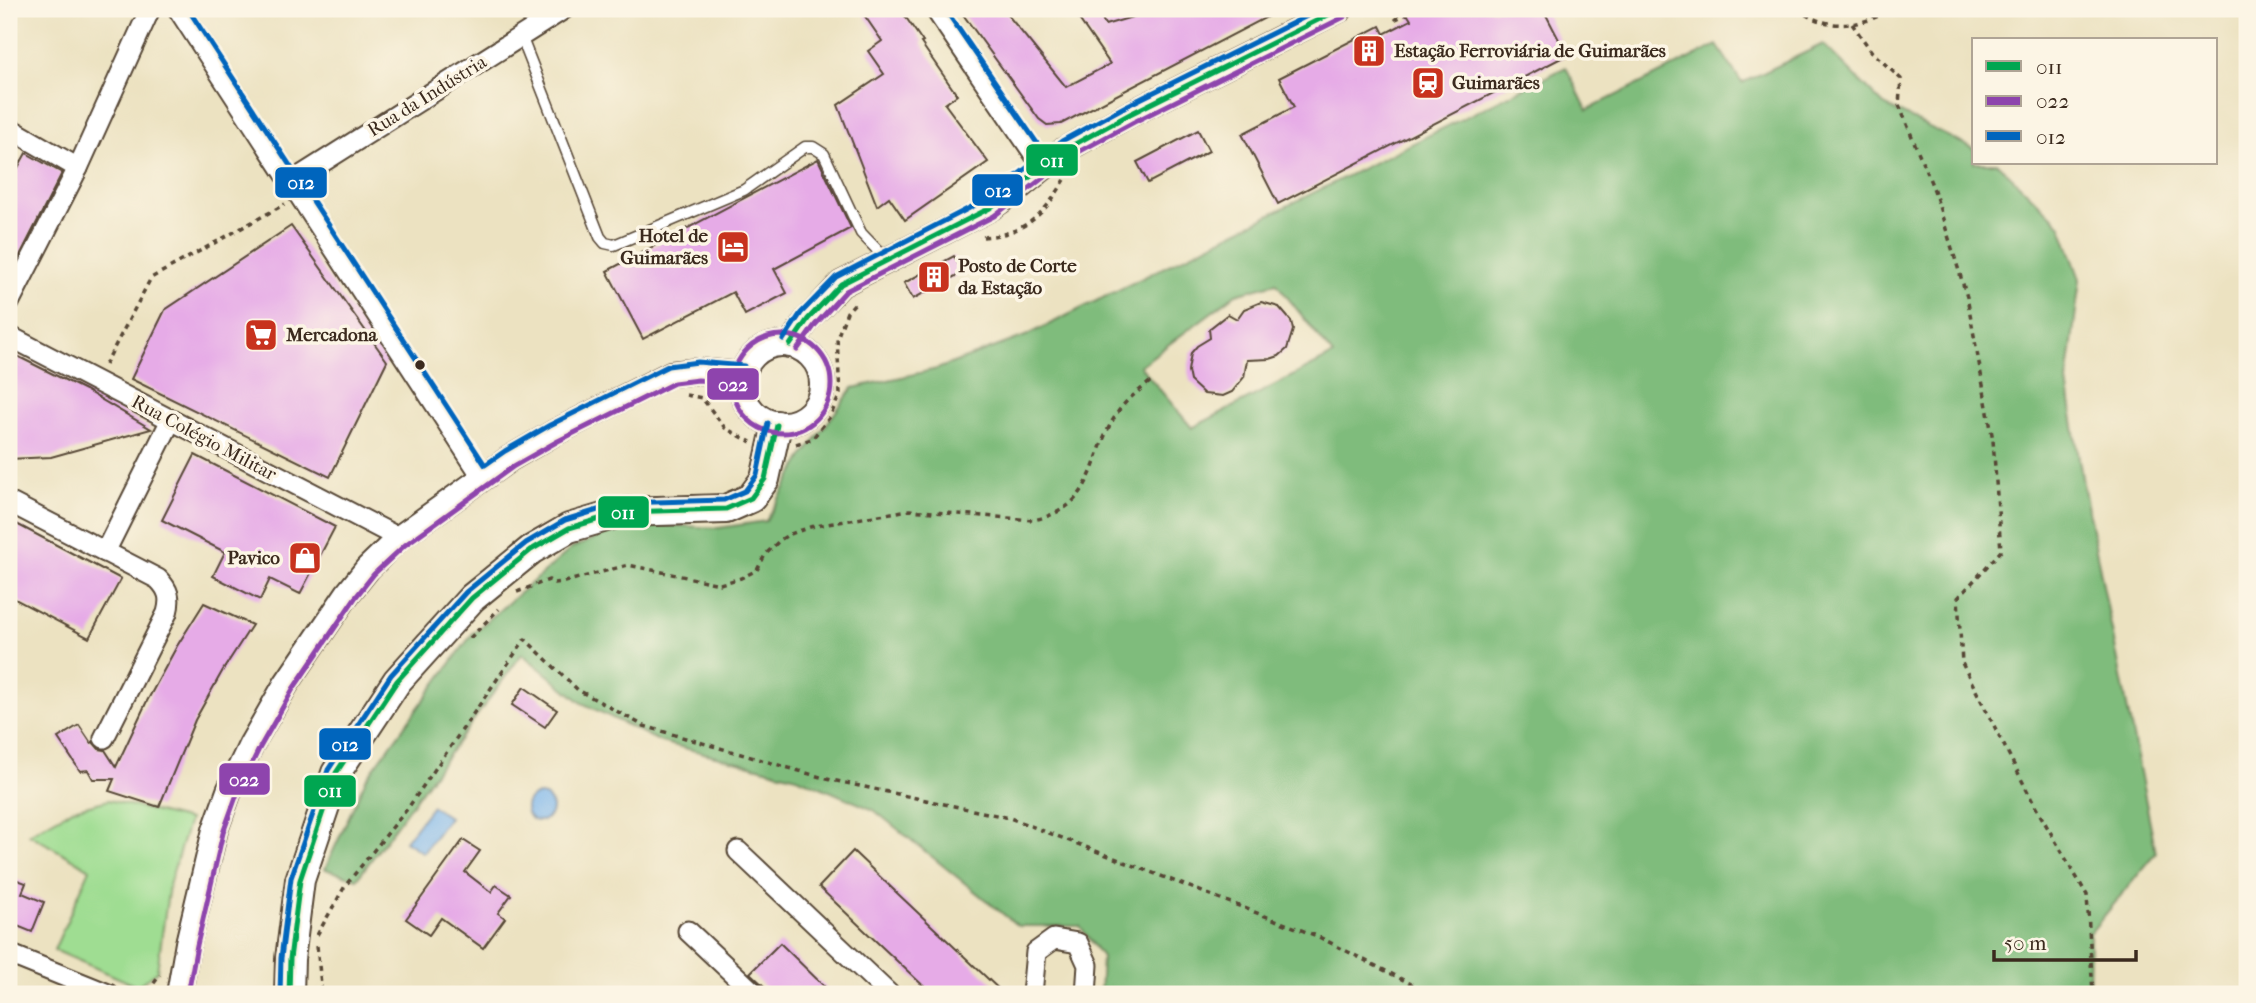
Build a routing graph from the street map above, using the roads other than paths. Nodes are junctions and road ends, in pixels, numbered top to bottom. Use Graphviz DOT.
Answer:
graph roads {
  1 [pos="150,9"];
  2 [pos="178,9"];
  3 [pos="564,9"];
  4 [pos="935,9"];
  5 [pos="1340,9"];
  6 [pos="521,36"];
  7 [pos="9,128"];
  8 [pos="1043,167"];
  9 [pos="78,168"];
  10 [pos="295,189"];
  11 [pos="887,260"];
  12 [pos="9,303"];
  13 [pos="9,336"];
  14 [pos="790,345"];
  15 [pos="743,375"];
  16 [pos="171,421"];
  17 [pos="775,435"];
  18 [pos="483,478"];
  19 [pos="9,502"];
  20 [pos="399,538"];
  21 [pos="105,552"];
  22 [pos="103,738"];
  23 [pos="738,851"];
  24 [pos="688,931"];
  25 [pos="9,954"];
  26 [pos="108,994"];
  27 [pos="179,994"];
  28 [pos="289,994"];
  29 [pos="755,994"];
  30 [pos="889,994"];
  31 [pos="1032,994"];
  32 [pos="1086,994"];
  1 -- 9 [label="street"];
  2 -- 10 [label="street"];
  3 -- 6 [label="street, Rua da Indústria"];
  4 -- 8 [label="street"];
  5 -- 8 [label="street"];
  6 -- 10 [label="street, Rua da Indústria"];
  6 -- 11 [label="lane"];
  7 -- 9 [label="street"];
  8 -- 11 [label="street"];
  9 -- 12 [label="street"];
  10 -- 18 [label="street"];
  11 -- 14 [label="street"];
  13 -- 16 [label="street, Rua Colégio Militar"];
  14 -- 15 [label="street"];
  14 -- 17 [label="street"];
  15 -- 17 [label="street"];
  15 -- 18 [label="street"];
  16 -- 20 [label="street, Rua Colégio Militar"];
  16 -- 21 [label="street"];
  17 -- 28 [label="main road"];
  18 -- 20 [label="street"];
  19 -- 21 [label="street"];
  20 -- 27 [label="street"];
  21 -- 22 [label="street"];
  23 -- 30 [label="street"];
  24 -- 29 [label="street"];
  25 -- 26 [label="street"];
  31 -- 32 [label="street"];
}
